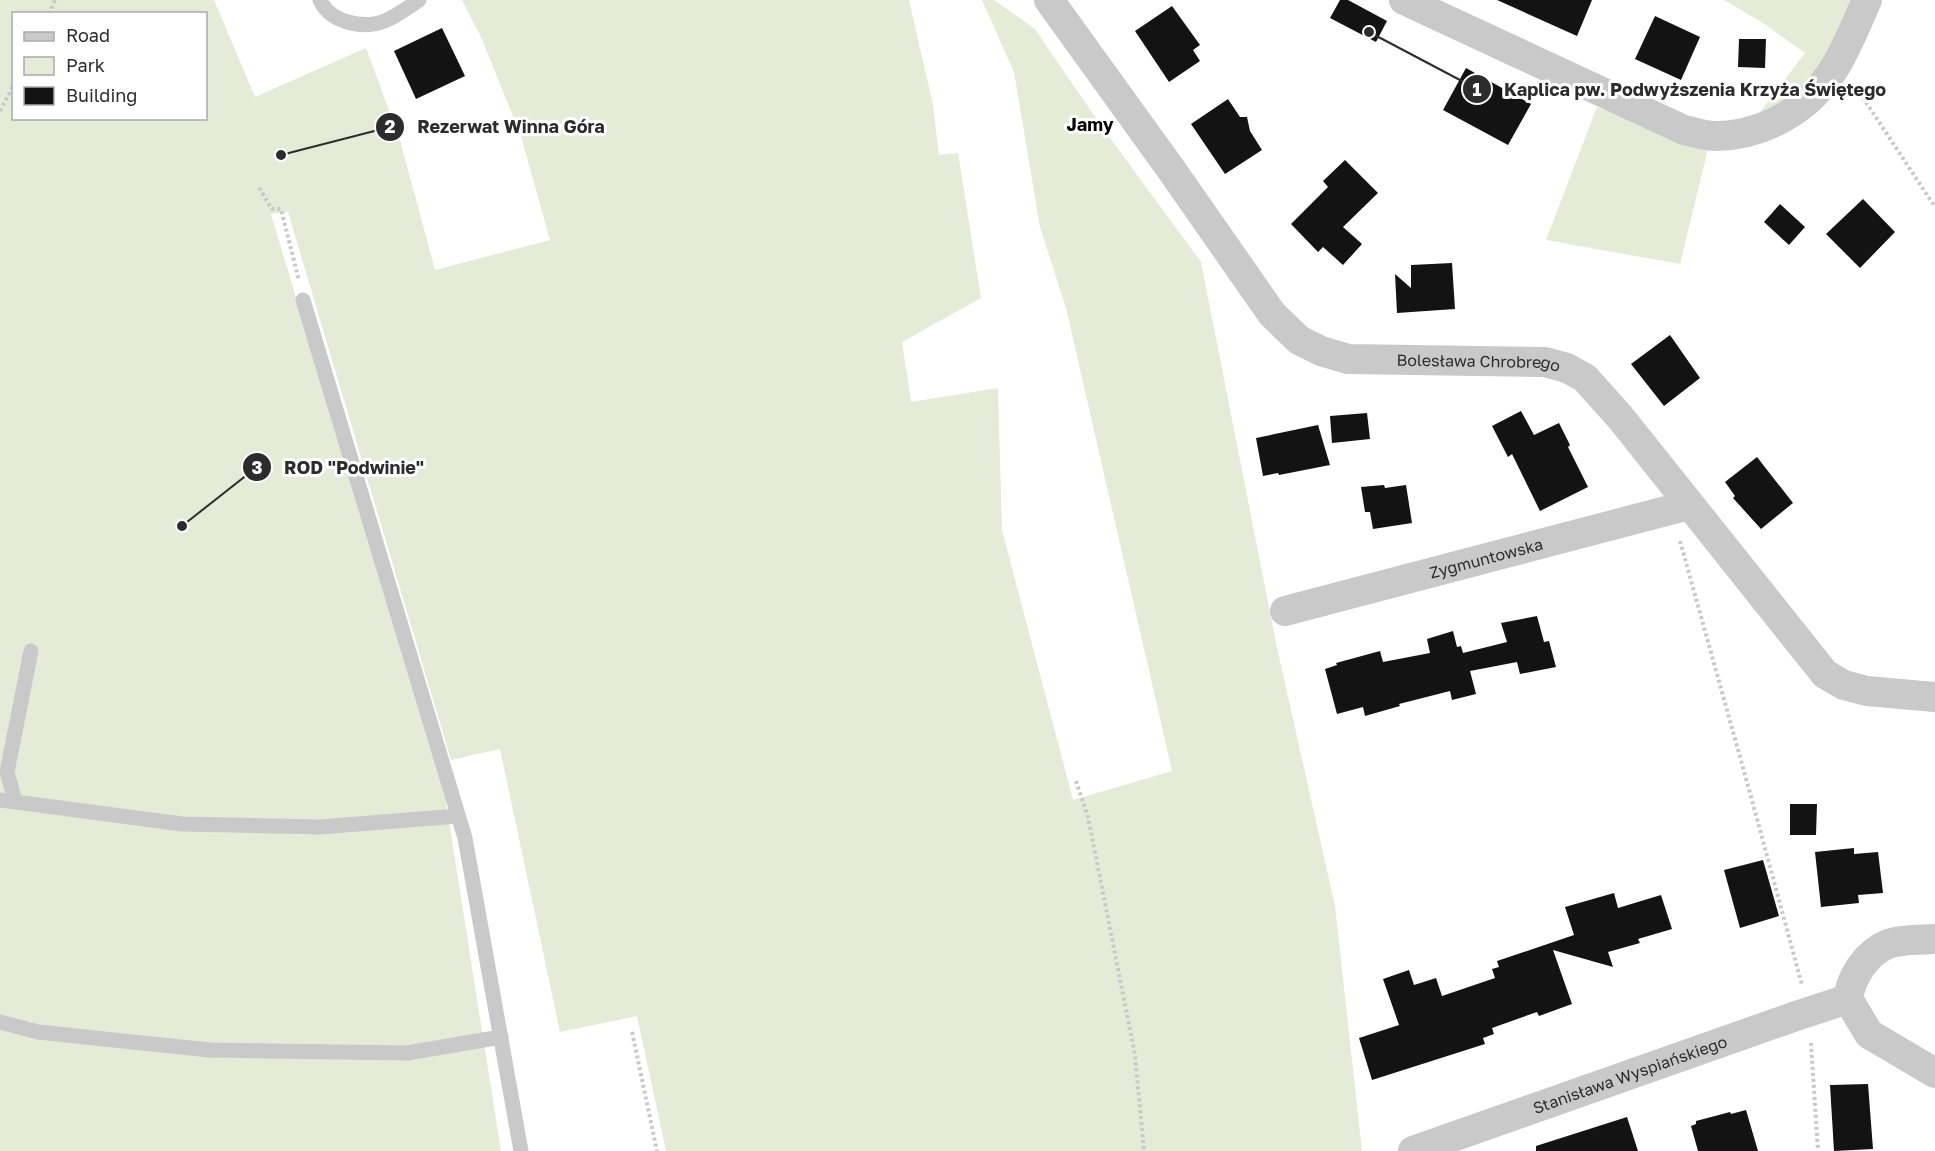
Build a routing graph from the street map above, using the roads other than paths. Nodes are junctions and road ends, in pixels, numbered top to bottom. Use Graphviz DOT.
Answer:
graph roads {
  1 [pos="320,0"];
  2 [pos="419,0"];
  3 [pos="1049,0"];
  4 [pos="1404,0"];
  5 [pos="1867,0"];
  6 [pos="303,300"];
  7 [pos="1679,508"];
  8 [pos="1285,611"];
  9 [pos="31,651"];
  10 [pos="1935,697"];
  11 [pos="8,801"];
  12 [pos="458,816"];
  13 [pos="1935,939"];
  14 [pos="1848,999"];
  15 [pos="0,1022"];
  16 [pos="501,1037"];
  17 [pos="1935,1073"];
  18 [pos="521,1151"];
  19 [pos="1413,1151"];
  1 -- 2 [label="lane"];
  3 -- 7 [label="street, Bolesława Chrobrego"];
  4 -- 5 [label="street"];
  6 -- 12 [label="lane"];
  7 -- 8 [label="street, Zygmuntowska"];
  7 -- 10 [label="street, Bolesława Chrobrego"];
  9 -- 11 [label="lane"];
  11 -- 12 [label="lane"];
  12 -- 16 [label="lane"];
  13 -- 14 [label="street"];
  14 -- 17 [label="street"];
  14 -- 19 [label="street, Stanisława Wyspiańskiego"];
  15 -- 16 [label="lane"];
  16 -- 18 [label="lane"];
}
